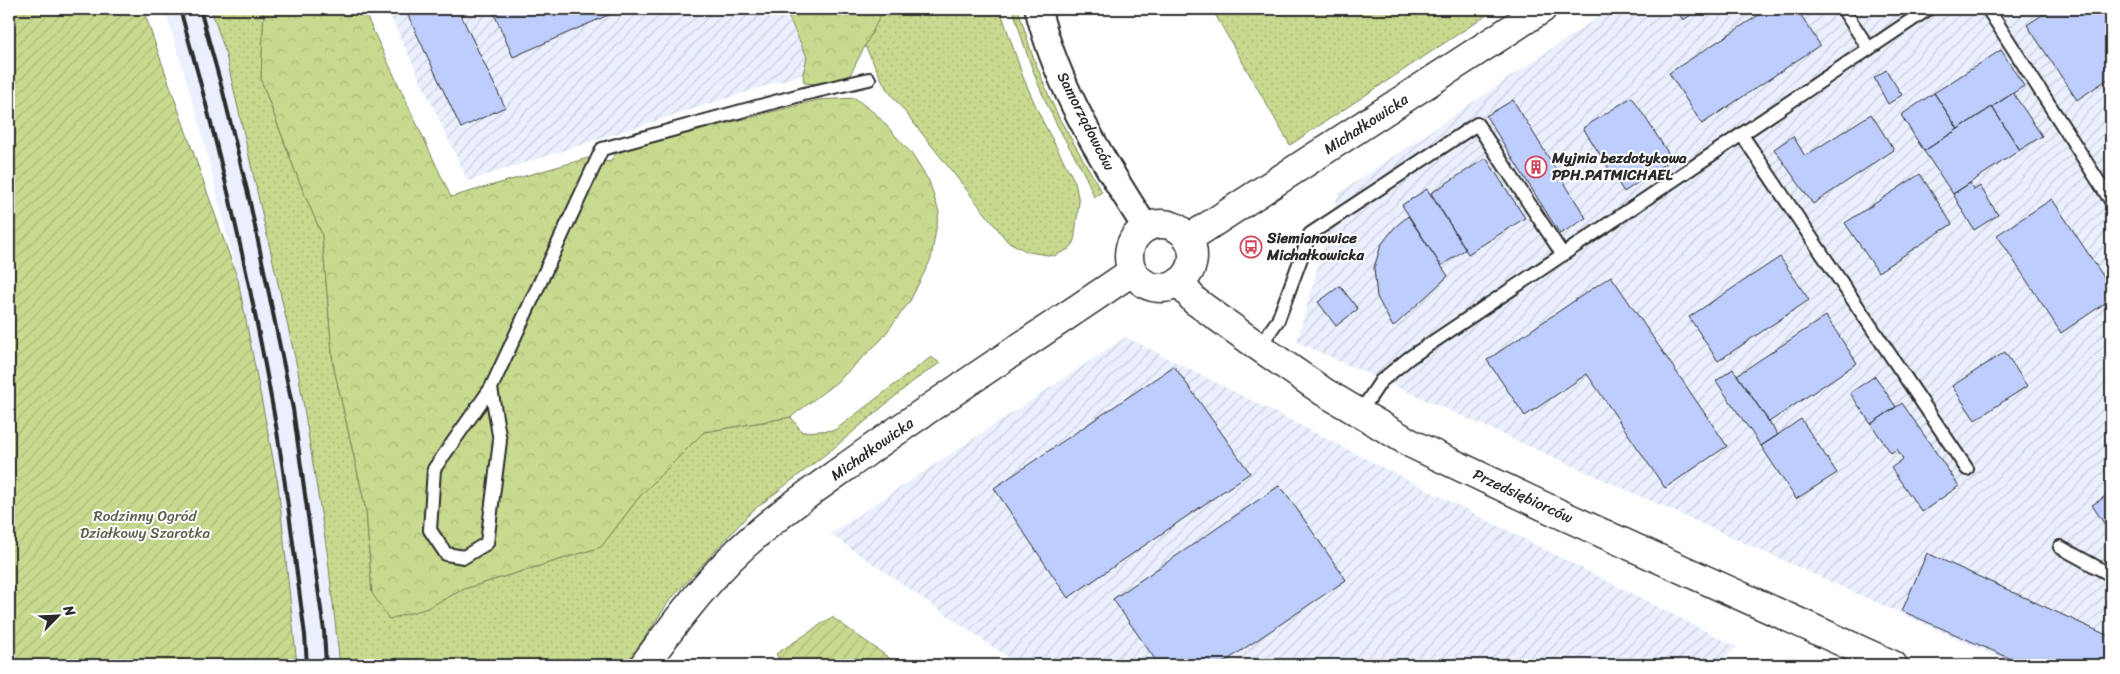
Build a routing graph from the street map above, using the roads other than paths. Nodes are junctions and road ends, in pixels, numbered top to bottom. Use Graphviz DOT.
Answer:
graph roads {
  1 [pos="1038,9"];
  2 [pos="1542,9"];
  3 [pos="1843,9"];
  4 [pos="1928,9"];
  5 [pos="1988,9"];
  6 [pos="1869,49"];
  7 [pos="869,79"];
  8 [pos="1742,135"];
  9 [pos="2111,201"];
  10 [pos="1146,228"];
  11 [pos="1188,238"];
  12 [pos="1563,255"];
  13 [pos="1133,271"];
  14 [pos="1179,282"];
  15 [pos="1259,347"];
  16 [pos="491,388"];
  17 [pos="1359,414"];
  18 [pos="1967,469"];
  19 [pos="2060,547"];
  20 [pos="2111,575"];
  21 [pos="644,665"];
  22 [pos="1893,665"];
  1 -- 10 [label="street, Samorządowców"];
  2 -- 11 [label="street, Michałkowicka"];
  3 -- 6 [label="lane"];
  4 -- 6 [label="lane"];
  5 -- 9 [label="lane"];
  6 -- 8 [label="lane"];
  7 -- 16 [label="lane"];
  8 -- 12 [label="lane"];
  8 -- 18 [label="lane"];
  10 -- 11 [label="street"];
  10 -- 13 [label="street"];
  11 -- 14 [label="street"];
  12 -- 15 [label="lane"];
  12 -- 17 [label="lane"];
  13 -- 14 [label="street"];
  13 -- 21 [label="street, Michałkowicka"];
  14 -- 15 [label="street, Przedsiębiorców"];
  15 -- 17 [label="street, Przedsiębiorców"];
  16 -- 16 [label="lane"];
  17 -- 22 [label="street, Przedsiębiorców"];
  19 -- 20 [label="lane"];
}
